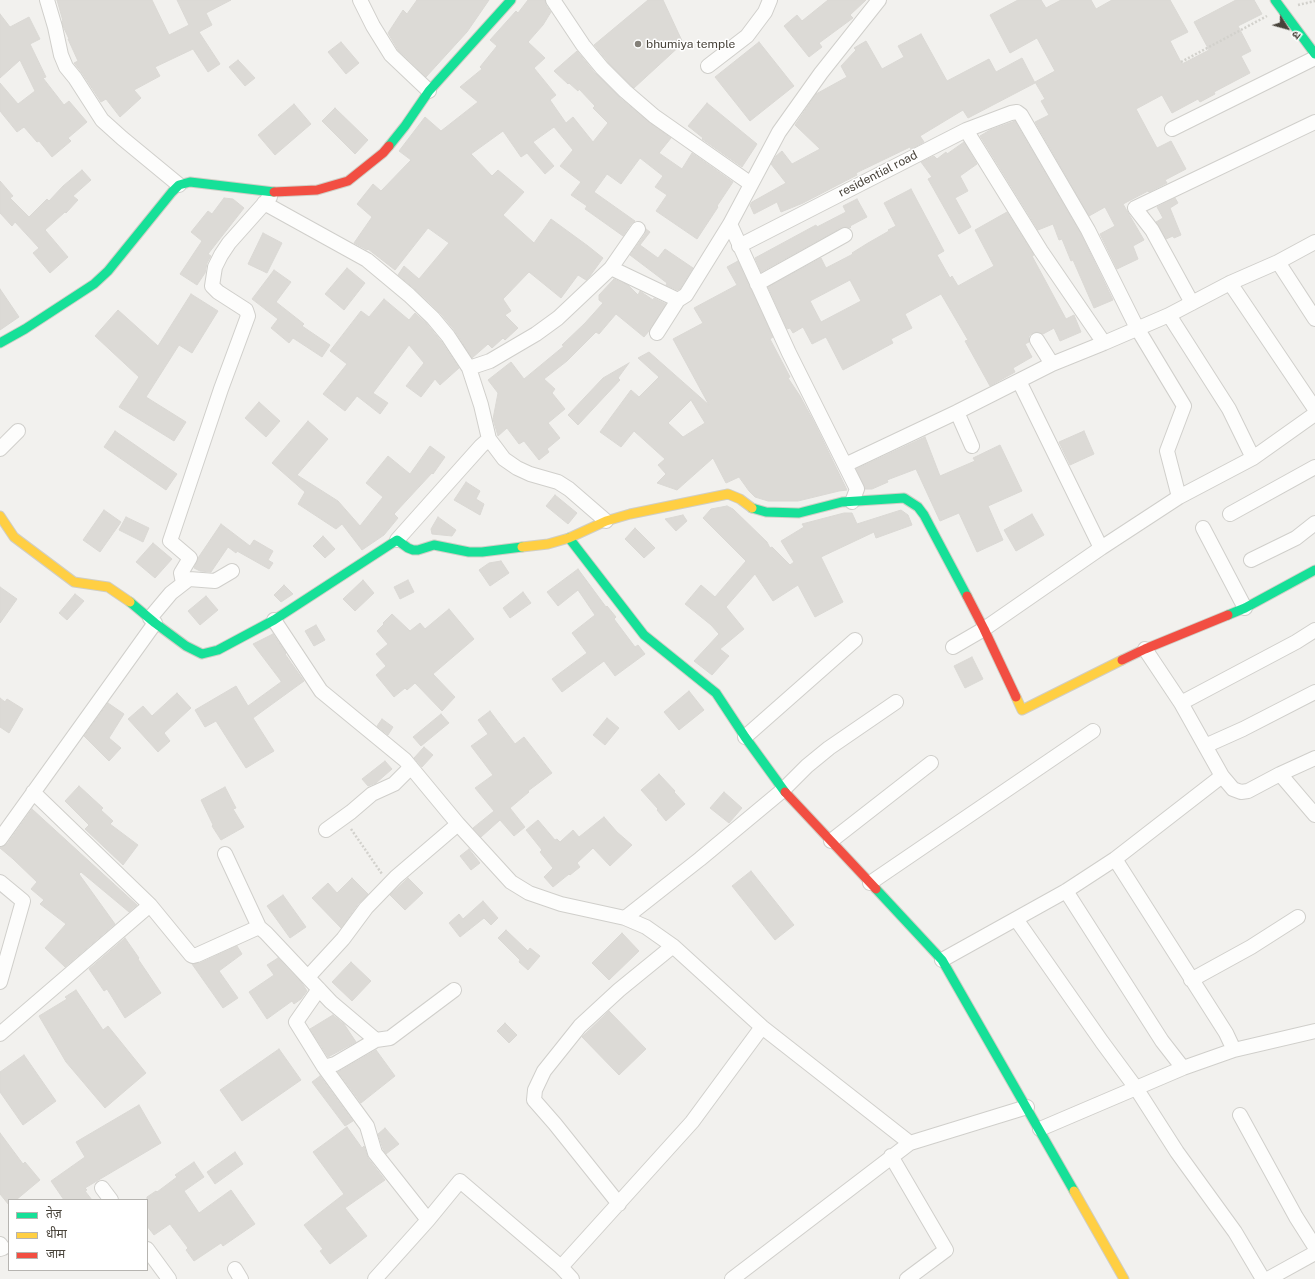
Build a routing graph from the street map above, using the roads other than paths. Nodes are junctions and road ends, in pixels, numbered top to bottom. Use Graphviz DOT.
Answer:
graph roads {
  1 [pos="47,0"];
  2 [pos="360,0"];
  3 [pos="511,0"];
  4 [pos="553,0"];
  5 [pos="770,0"];
  6 [pos="880,0"];
  7 [pos="1275,0"];
  8 [pos="1314,52"];
  9 [pos="708,66"];
  10 [pos="430,91"];
  11 [pos="1315,122"];
  12 [pos="966,130"];
  13 [pos="1172,130"];
  14 [pos="751,184"];
  15 [pos="179,185"];
  16 [pos="274,192"];
  17 [pos="264,202"];
  18 [pos="730,224"];
  19 [pos="638,229"];
  20 [pos="845,235"];
  21 [pos="1315,242"];
  22 [pos="739,246"];
  23 [pos="1278,262"];
  24 [pos="611,268"];
  25 [pos="1230,283"];
  26 [pos="757,284"];
  27 [pos="678,300"];
  28 [pos="1192,303"];
  29 [pos="1169,315"];
  30 [pos="1315,319"];
  31 [pos="1137,328"];
  32 [pos="657,333"];
  33 [pos="1037,340"];
  34 [pos="0,343"];
  35 [pos="1104,343"];
  36 [pos="1052,364"];
  37 [pos="469,368"];
  38 [pos="1019,381"];
  39 [pos="1315,409"];
  40 [pos="957,412"];
  41 [pos="1315,414"];
  42 [pos="18,431"];
  43 [pos="489,439"];
  44 [pos="972,446"];
  45 [pos="0,449"];
  46 [pos="1253,458"];
  47 [pos="845,465"];
  48 [pos="1315,467"];
  49 [pos="1179,497"];
  50 [pos="852,502"];
  51 [pos="1230,514"];
  52 [pos="0,516"];
  53 [pos="606,521"];
  54 [pos="1315,523"];
  55 [pos="1203,528"];
  56 [pos="569,538"];
  57 [pos="397,540"];
  58 [pos="1101,548"];
  59 [pos="1251,560"];
  60 [pos="1315,570"];
  61 [pos="232,571"];
  62 [pos="183,583"];
  63 [pos="1245,608"];
  64 [pos="153,620"];
  65 [pos="274,620"];
  66 [pos="984,629"];
  67 [pos="1315,630"];
  68 [pos="855,640"];
  69 [pos="953,647"];
  70 [pos="1145,649"];
  71 [pos="1315,692"];
  72 [pos="896,702"];
  73 [pos="1180,703"];
  74 [pos="1093,731"];
  75 [pos="745,737"];
  76 [pos="1205,746"];
  77 [pos="1315,758"];
  78 [pos="931,763"];
  79 [pos="411,767"];
  80 [pos="1280,774"];
  81 [pos="1222,776"];
  82 [pos="783,790"];
  83 [pos="33,792"];
  84 [pos="1315,815"];
  85 [pos="458,824"];
  86 [pos="326,830"];
  87 [pos="0,839"];
  88 [pos="831,841"];
  89 [pos="225,854"];
  90 [pos="1115,859"];
  91 [pos="0,882"];
  92 [pos="870,883"];
  93 [pos="1066,891"];
  94 [pos="150,905"];
  95 [pos="1298,917"];
  96 [pos="625,918"];
  97 [pos="1016,919"];
  98 [pos="258,927"];
  99 [pos="673,946"];
  100 [pos="942,960"];
  101 [pos="308,977"];
  102 [pos="1191,980"];
  103 [pos="0,982"];
  104 [pos="320,989"];
  105 [pos="454,990"];
  106 [pos="762,1027"];
  107 [pos="1315,1031"];
  108 [pos="0,1034"];
  109 [pos="376,1040"];
  110 [pos="1234,1050"];
  111 [pos="324,1067"];
  112 [pos="1183,1068"];
  113 [pos="1136,1088"];
  114 [pos="1028,1107"];
  115 [pos="1240,1115"];
  116 [pos="1040,1129"];
  117 [pos="910,1142"];
  118 [pos="891,1156"];
  119 [pos="102,1188"];
  120 [pos="110,1199"];
  121 [pos="619,1204"];
  122 [pos="428,1220"];
  123 [pos="0,1244"];
  124 [pos="1315,1247"];
  125 [pos="0,1249"];
  126 [pos="148,1250"];
  127 [pos="1315,1253"];
  128 [pos="561,1268"];
  129 [pos="169,1279"];
  130 [pos="375,1279"];
  131 [pos="572,1279"];
  132 [pos="732,1279"];
  133 [pos="907,1279"];
  134 [pos="1124,1279"];
  135 [pos="1263,1279"];
  136 [pos="1268,1279"];
  1 -- 15 [label="street"];
  2 -- 10 [label="street"];
  3 -- 10 [label="street"];
  4 -- 14 [label="street"];
  5 -- 9 [label="street"];
  6 -- 14 [label="street"];
  7 -- 8 [label="street"];
  8 -- 13 [label="street"];
  10 -- 16 [label="street"];
  11 -- 28 [label="street"];
  12 -- 22 [label="street, residential road"];
  12 -- 31 [label="street, residential road"];
  12 -- 35 [label="street"];
  14 -- 18 [label="street"];
  15 -- 16 [label="street"];
  15 -- 34 [label="street"];
  16 -- 17 [label="street"];
  17 -- 37 [label="street"];
  17 -- 62 [label="street"];
  18 -- 22 [label="street"];
  18 -- 27 [label="street"];
  19 -- 24 [label="street"];
  20 -- 26 [label="street"];
  21 -- 23 [label="street"];
  22 -- 26 [label="street"];
  23 -- 25 [label="street"];
  23 -- 30 [label="street"];
  24 -- 27 [label="street"];
  24 -- 37 [label="street"];
  25 -- 28 [label="street"];
  25 -- 39 [label="street"];
  26 -- 47 [label="street"];
  27 -- 32 [label="street"];
  28 -- 29 [label="street"];
  29 -- 31 [label="street"];
  29 -- 46 [label="street"];
  31 -- 35 [label="street"];
  31 -- 49 [label="street"];
  33 -- 36 [label="street"];
  35 -- 36 [label="street"];
  36 -- 38 [label="street"];
  37 -- 43 [label="street"];
  38 -- 40 [label="street"];
  38 -- 58 [label="street"];
  40 -- 44 [label="street"];
  40 -- 47 [label="street"];
  41 -- 46 [label="street"];
  42 -- 45 [label="street"];
  43 -- 53 [label="street"];
  43 -- 57 [label="street"];
  46 -- 49 [label="street"];
  47 -- 50 [label="street"];
  48 -- 51 [label="street"];
  49 -- 58 [label="street"];
  50 -- 53 [label="street"];
  50 -- 66 [label="street"];
  52 -- 64 [label="street"];
  53 -- 56 [label="street"];
  54 -- 59 [label="street"];
  55 -- 63 [label="street"];
  56 -- 57 [label="street"];
  56 -- 75 [label="street"];
  57 -- 65 [label="street"];
  58 -- 66 [label="street"];
  60 -- 63 [label="street"];
  61 -- 62 [label="street"];
  62 -- 64 [label="street"];
  63 -- 70 [label="street"];
  64 -- 65 [label="street"];
  64 -- 83 [label="street"];
  65 -- 79 [label="street"];
  66 -- 69 [label="street"];
  66 -- 70 [label="street"];
  67 -- 73 [label="street"];
  68 -- 75 [label="street"];
  70 -- 73 [label="street"];
  71 -- 76 [label="street"];
  72 -- 82 [label="street"];
  73 -- 76 [label="street"];
  74 -- 92 [label="street"];
  75 -- 82 [label="street"];
  76 -- 81 [label="street"];
  77 -- 80 [label="street"];
  78 -- 88 [label="street"];
  79 -- 85 [label="street"];
  79 -- 86 [label="street"];
  80 -- 81 [label="street"];
  80 -- 84 [label="street"];
  81 -- 90 [label="street"];
  82 -- 88 [label="street"];
  82 -- 96 [label="street"];
  83 -- 87 [label="street"];
  83 -- 94 [label="street"];
  85 -- 96 [label="street"];
  85 -- 101 [label="street"];
  88 -- 92 [label="street"];
  89 -- 98 [label="street"];
  90 -- 93 [label="street"];
  90 -- 102 [label="street"];
  91 -- 103 [label="street"];
  92 -- 100 [label="street"];
  93 -- 97 [label="street"];
  93 -- 112 [label="street"];
  94 -- 98 [label="street"];
  94 -- 108 [label="street"];
  95 -- 102 [label="street"];
  96 -- 99 [label="street"];
  97 -- 100 [label="street"];
  97 -- 113 [label="street"];
  98 -- 101 [label="street"];
  99 -- 106 [label="street"];
  99 -- 121 [label="street"];
  100 -- 114 [label="street"];
  101 -- 104 [label="street"];
  102 -- 110 [label="street"];
  104 -- 109 [label="street"];
  104 -- 111 [label="street"];
  105 -- 109 [label="street"];
  106 -- 117 [label="street"];
  106 -- 121 [label="street"];
  107 -- 110 [label="street"];
  109 -- 111 [label="street"];
  110 -- 112 [label="street"];
  111 -- 122 [label="street"];
  112 -- 113 [label="street"];
  113 -- 116 [label="street"];
  113 -- 135 [label="street"];
  114 -- 116 [label="street"];
  114 -- 117 [label="street"];
  115 -- 124 [label="street"];
  116 -- 134 [label="street"];
  117 -- 118 [label="street"];
  118 -- 132 [label="street"];
  118 -- 133 [label="street"];
  119 -- 120 [label="street"];
  121 -- 128 [label="street"];
  122 -- 128 [label="street"];
  122 -- 130 [label="street"];
  123 -- 125 [label="street"];
  126 -- 129 [label="street"];
  127 -- 136 [label="street"];
  128 -- 131 [label="street"];
}
